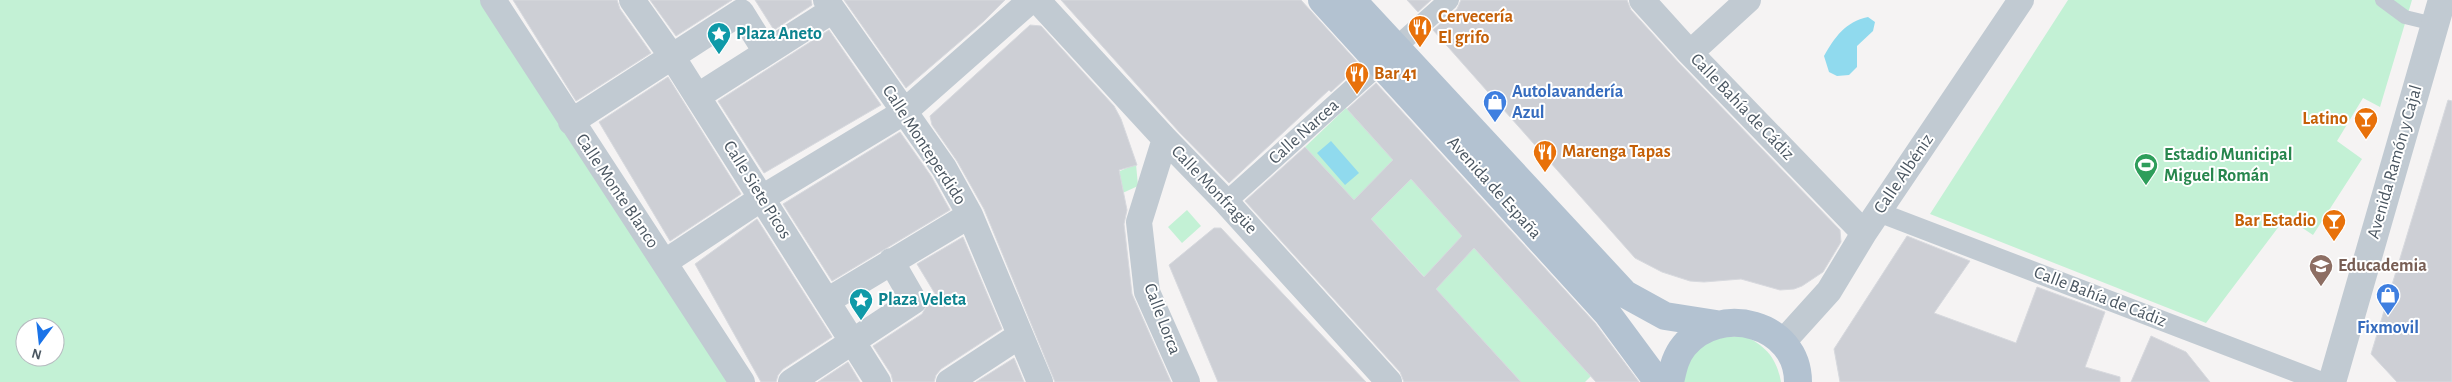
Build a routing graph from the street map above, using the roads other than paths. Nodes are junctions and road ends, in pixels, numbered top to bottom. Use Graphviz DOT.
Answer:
graph roads {
  1 [pos="493,0"];
  2 [pos="632,0"];
  3 [pos="1031,0"];
  4 [pos="1037,0"];
  5 [pos="1322,0"];
  6 [pos="1352,0"];
  7 [pos="1448,0"];
  8 [pos="1642,0"];
  9 [pos="1748,0"];
  10 [pos="2021,0"];
  11 [pos="2382,0"];
  12 [pos="829,5"];
  13 [pos="2438,12"];
  14 [pos="766,52"];
  15 [pos="1690,53"];
  16 [pos="1388,56"];
  17 [pos="673,58"];
  18 [pos="698,96"];
  19 [pos="904,112"];
  20 [pos="571,122"];
  21 [pos="1165,139"];
  22 [pos="762,198"];
  23 [pos="1226,202"];
  24 [pos="970,216"];
  25 [pos="1871,222"];
  26 [pos="891,261"];
  27 [pos="665,262"];
  28 [pos="827,301"];
  29 [pos="1716,324"];
  30 [pos="1019,336"];
  31 [pos="852,342"];
  32 [pos="1791,361"];
  33 [pos="742,382"];
  34 [pos="791,382"];
  35 [pos="878,382"];
  36 [pos="949,382"];
  37 [pos="1040,382"];
  38 [pos="1187,382"];
  39 [pos="1389,382"];
  40 [pos="1658,382"];
  41 [pos="1670,382"];
  42 [pos="1809,382"];
  43 [pos="2322,382"];
  44 [pos="2332,382"];
  1 -- 20 [label="street, Calle Monte Blanco"];
  2 -- 17 [label="street, Calle Siete Picos"];
  3 -- 19 [label="street"];
  4 -- 21 [label="street, Calle Monfragüe"];
  5 -- 16 [label="main road, Avenida de España"];
  6 -- 16 [label="main road, Avenida de España"];
  7 -- 16 [label="street, Calle Narcea"];
  8 -- 15 [label="street, Calle Bahía de Cádiz"];
  9 -- 15 [label="street"];
  10 -- 25 [label="street, Calle Albéniz"];
  11 -- 13 [label="lane"];
  12 -- 14 [label="street"];
  12 -- 19 [label="street, Calle Monteperdido"];
  13 -- 44 [label="street, Avenida Ramón y Cajal"];
  14 -- 17 [label="street"];
  14 -- 18 [label="street"];
  15 -- 25 [label="street, Calle Bahía de Cádiz"];
  16 -- 23 [label="street, Calle Narcea"];
  16 -- 29 [label="main road, Avenida de España"];
  16 -- 40 [label="main road, Avenida de España"];
  17 -- 18 [label="street, Calle Siete Picos"];
  17 -- 20 [label="street"];
  18 -- 22 [label="street, Calle Siete Picos"];
  19 -- 22 [label="street"];
  19 -- 24 [label="street, Calle Monteperdido"];
  20 -- 27 [label="street, Calle Monte Blanco"];
  21 -- 23 [label="street, Calle Monfragüe"];
  21 -- 38 [label="street, Calle Lorca"];
  22 -- 27 [label="street"];
  22 -- 28 [label="street, Calle Siete Picos"];
  23 -- 39 [label="street, Calle Monfragüe"];
  24 -- 26 [label="street"];
  24 -- 30 [label="street, Calle Monteperdido"];
  25 -- 32 [label="street, Calle Albéniz"];
  25 -- 43 [label="street, Calle Bahía de Cádiz"];
  26 -- 28 [label="street"];
  26 -- 31 [label="street"];
  27 -- 33 [label="street, Calle Monte Blanco"];
  28 -- 31 [label="street, Calle Siete Picos"];
  29 -- 32 [label="main road, Avenida de España"];
  29 -- 41 [label="main road"];
  30 -- 36 [label="street"];
  30 -- 37 [label="street, Calle Monteperdido"];
  31 -- 34 [label="street"];
  31 -- 35 [label="street, Calle Siete Picos"];
  32 -- 42 [label="main road"];
}
